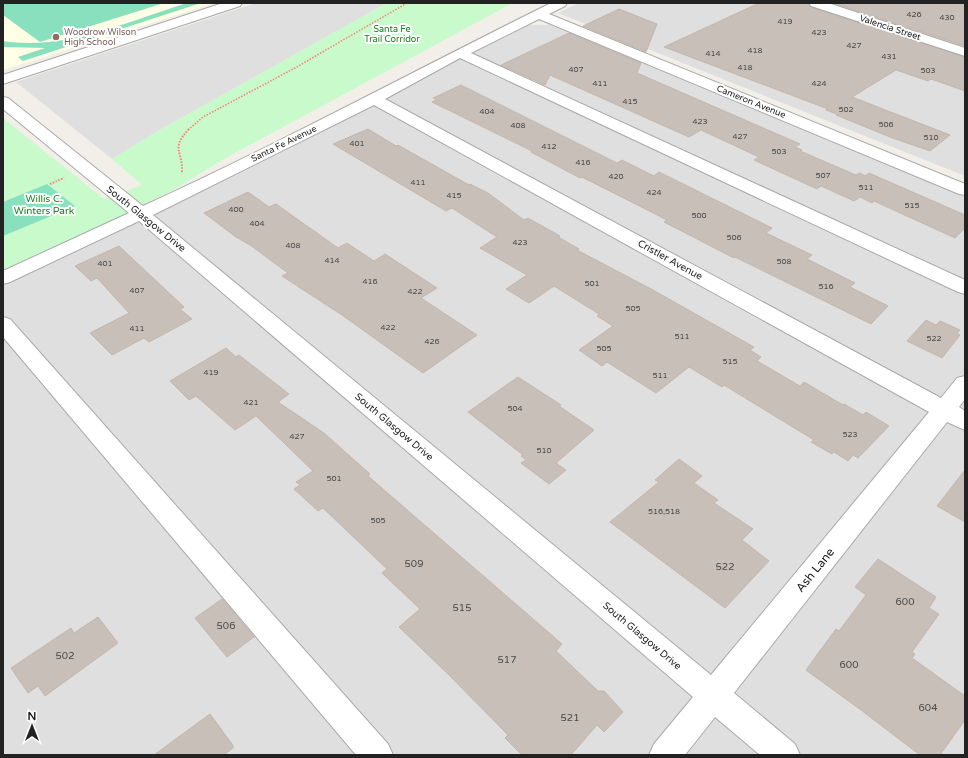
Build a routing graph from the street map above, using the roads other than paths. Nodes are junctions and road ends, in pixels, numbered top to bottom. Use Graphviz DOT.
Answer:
graph roads {
  1 [pos="236,3"];
  2 [pos="561,3"];
  3 [pos="815,3"];
  4 [pos="538,14"];
  5 [pos="965,52"];
  6 [pos="460,53"];
  7 [pos="3,80"];
  8 [pos="374,99"];
  9 [pos="3,101"];
  10 [pos="965,190"];
  11 [pos="141,214"];
  12 [pos="3,278"];
  13 [pos="965,288"];
  14 [pos="3,324"];
  15 [pos="965,384"];
  16 [pos="954,415"];
  17 [pos="713,696"];
  18 [pos="377,755"];
  19 [pos="665,755"];
  20 [pos="784,755"];
  1 -- 7 [label="street"];
  2 -- 4 [label="street, Santa Fe Avenue"];
  3 -- 5 [label="street, Valencia Street"];
  4 -- 6 [label="street, Santa Fe Avenue"];
  4 -- 10 [label="street, Cameron Avenue"];
  6 -- 8 [label="street, Santa Fe Avenue"];
  6 -- 13 [label="street"];
  8 -- 11 [label="street, Santa Fe Avenue"];
  8 -- 16 [label="street, Cristler Avenue"];
  9 -- 11 [label="street, South Glasgow Drive"];
  11 -- 12 [label="street, Santa Fe Avenue"];
  11 -- 17 [label="street, South Glasgow Drive"];
  14 -- 18 [label="street"];
  15 -- 16 [label="street, Ash Lane"];
  16 -- 17 [label="street, Ash Lane"];
  17 -- 19 [label="street, Ash Lane"];
  17 -- 20 [label="street, South Glasgow Drive"];
}
